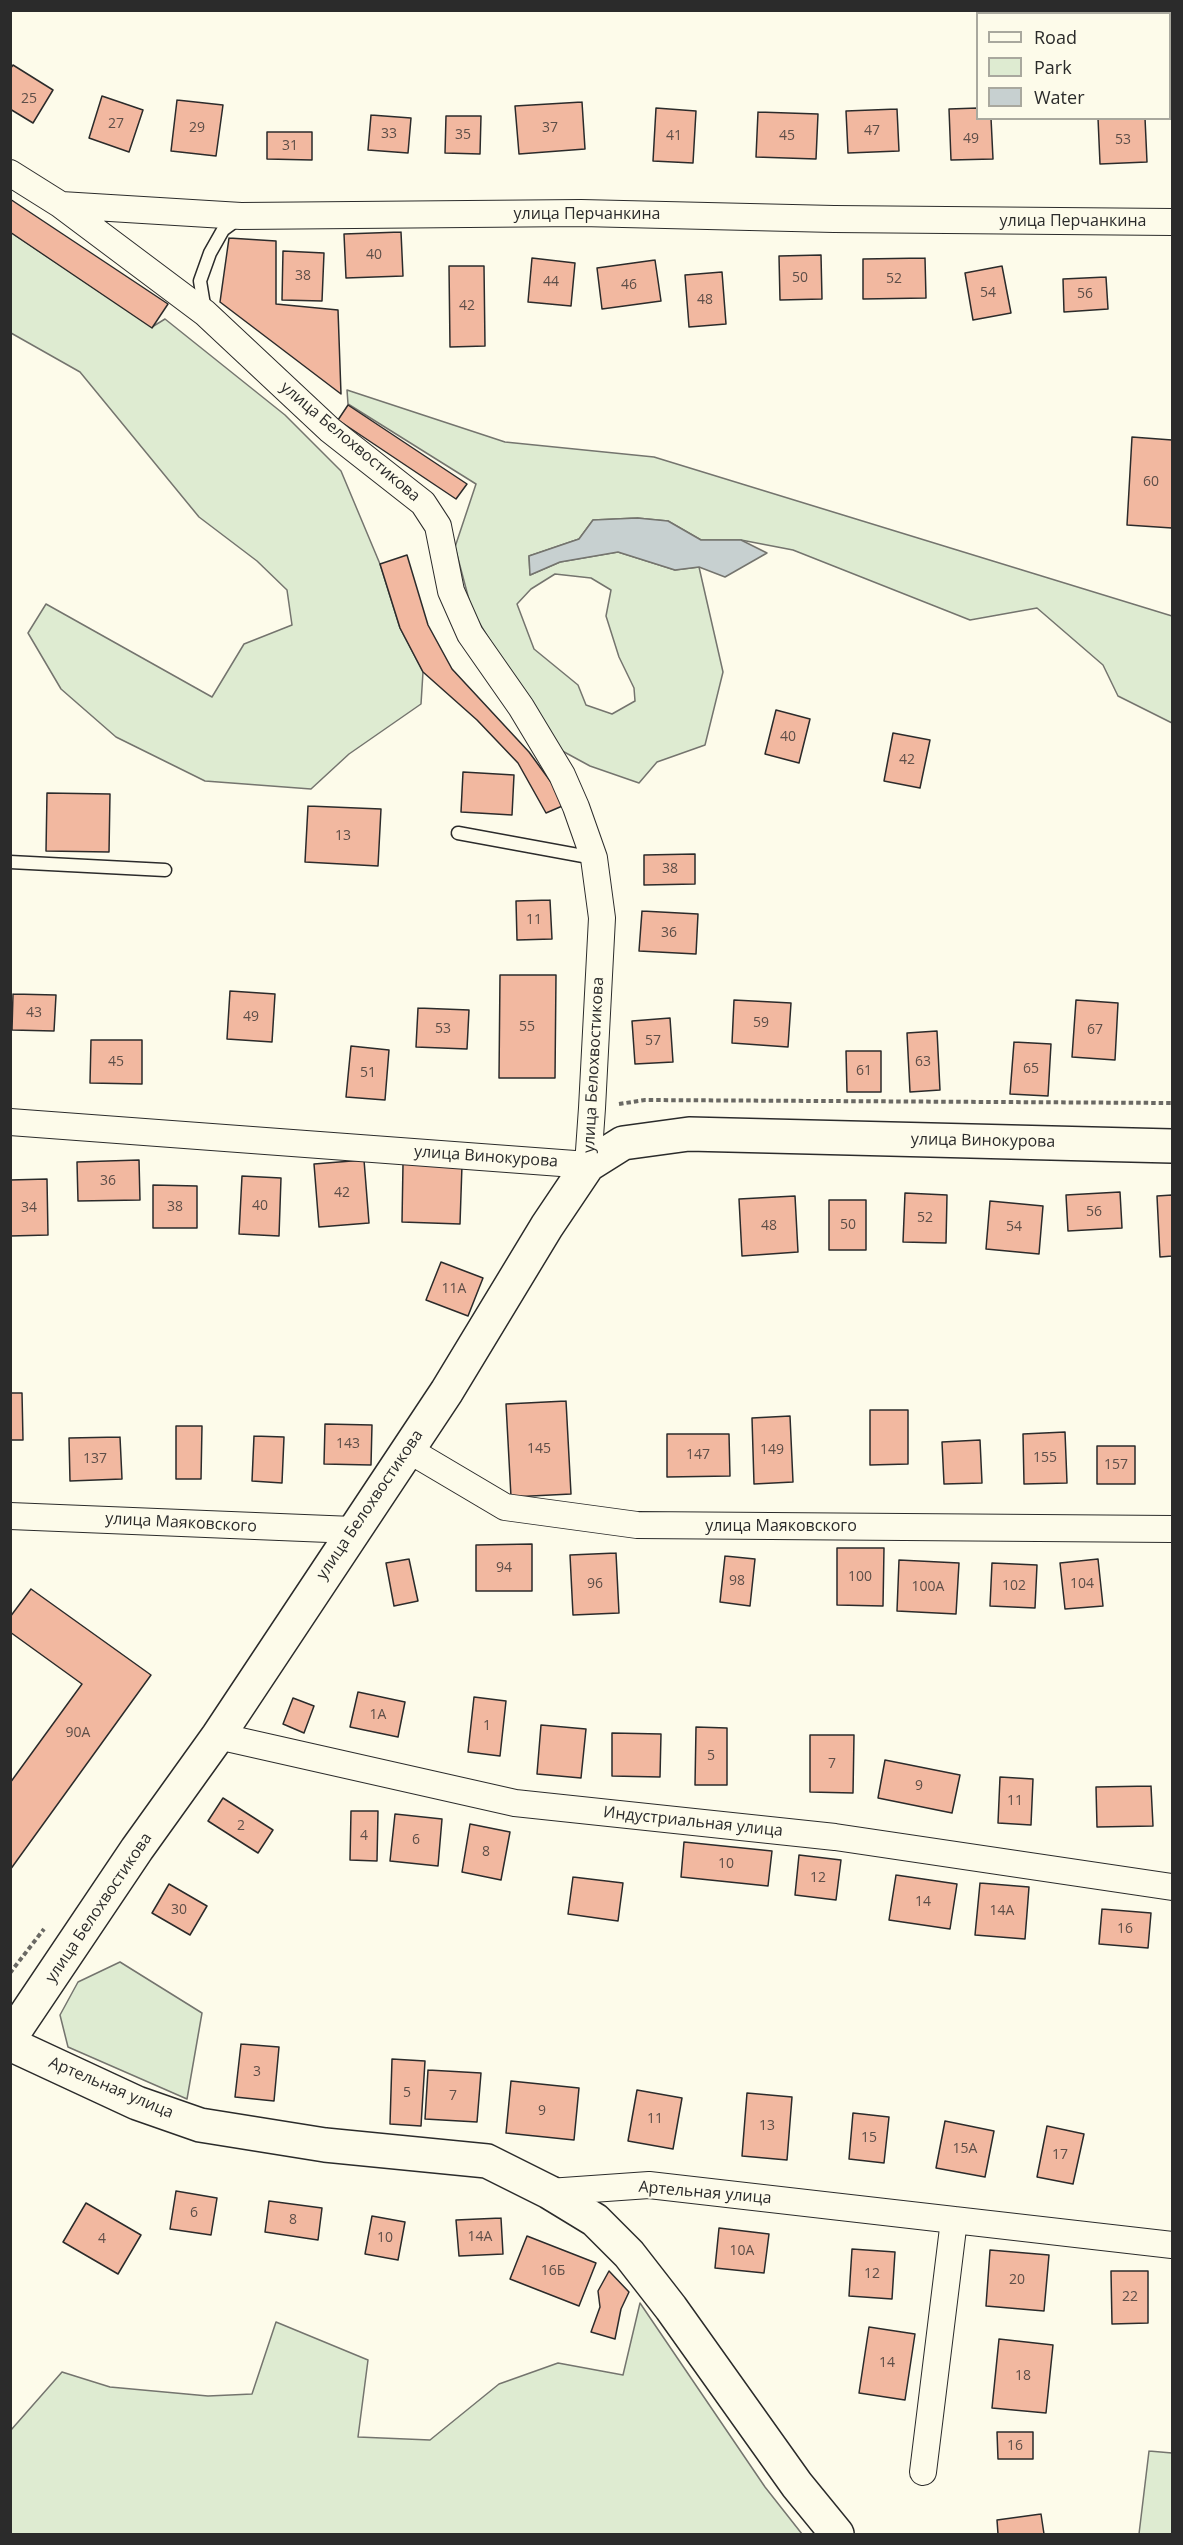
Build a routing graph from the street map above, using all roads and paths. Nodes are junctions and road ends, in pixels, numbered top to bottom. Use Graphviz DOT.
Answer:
graph roads {
  1 [pos="10,173"];
  2 [pos="61,205"];
  3 [pos="241,216"];
  4 [pos="1173,222"];
  5 [pos="205,313"];
  6 [pos="458,833"];
  7 [pos="594,858"];
  8 [pos="10,862"];
  9 [pos="165,870"];
  10 [pos="645,1100"];
  11 [pos="1173,1103"];
  12 [pos="10,1122"];
  13 [pos="1173,1146"];
  14 [pos="588,1165"];
  15 [pos="407,1449"];
  16 [pos="10,1516"];
  17 [pos="1173,1529"];
  18 [pos="352,1530"];
  19 [pos="218,1736"];
  20 [pos="1173,1887"];
  21 [pos="10,2038"];
  22 [pos="10,2043"];
  23 [pos="549,2192"];
  24 [pos="954,2220"];
  25 [pos="1173,2245"];
  26 [pos="923,2472"];
  27 [pos="837,2535"];
  1 -- 2 [label="street, улица Перчанкина"];
  2 -- 3 [label="street, улица Перчанкина"];
  2 -- 5 [label="street, улица Белохвостикова"];
  3 -- 4 [label="street, улица Перчанкина"];
  3 -- 5 [label="lane"];
  5 -- 7 [label="street, улица Белохвостикова"];
  6 -- 7 [label="lane"];
  7 -- 14 [label="street, улица Белохвостикова"];
  8 -- 9 [label="lane"];
  10 -- 11 [label="path"];
  12 -- 14 [label="street, улица Винокурова"];
  13 -- 14 [label="main road, улица Винокурова"];
  14 -- 15 [label="main road, улица Белохвостикова"];
  15 -- 17 [label="street, улица Маяковского"];
  15 -- 18 [label="main road, улица Белохвостикова"];
  16 -- 18 [label="street, улица Маяковского"];
  18 -- 19 [label="main road, улица Белохвостикова"];
  19 -- 20 [label="street, Индустриальная улица"];
  19 -- 21 [label="main road, улица Белохвостикова"];
  22 -- 23 [label="main road, Артельная улица"];
  23 -- 24 [label="street, Артельная улица"];
  23 -- 27 [label="main road"];
  24 -- 25 [label="street, Артельная улица"];
  24 -- 26 [label="street"];
}
